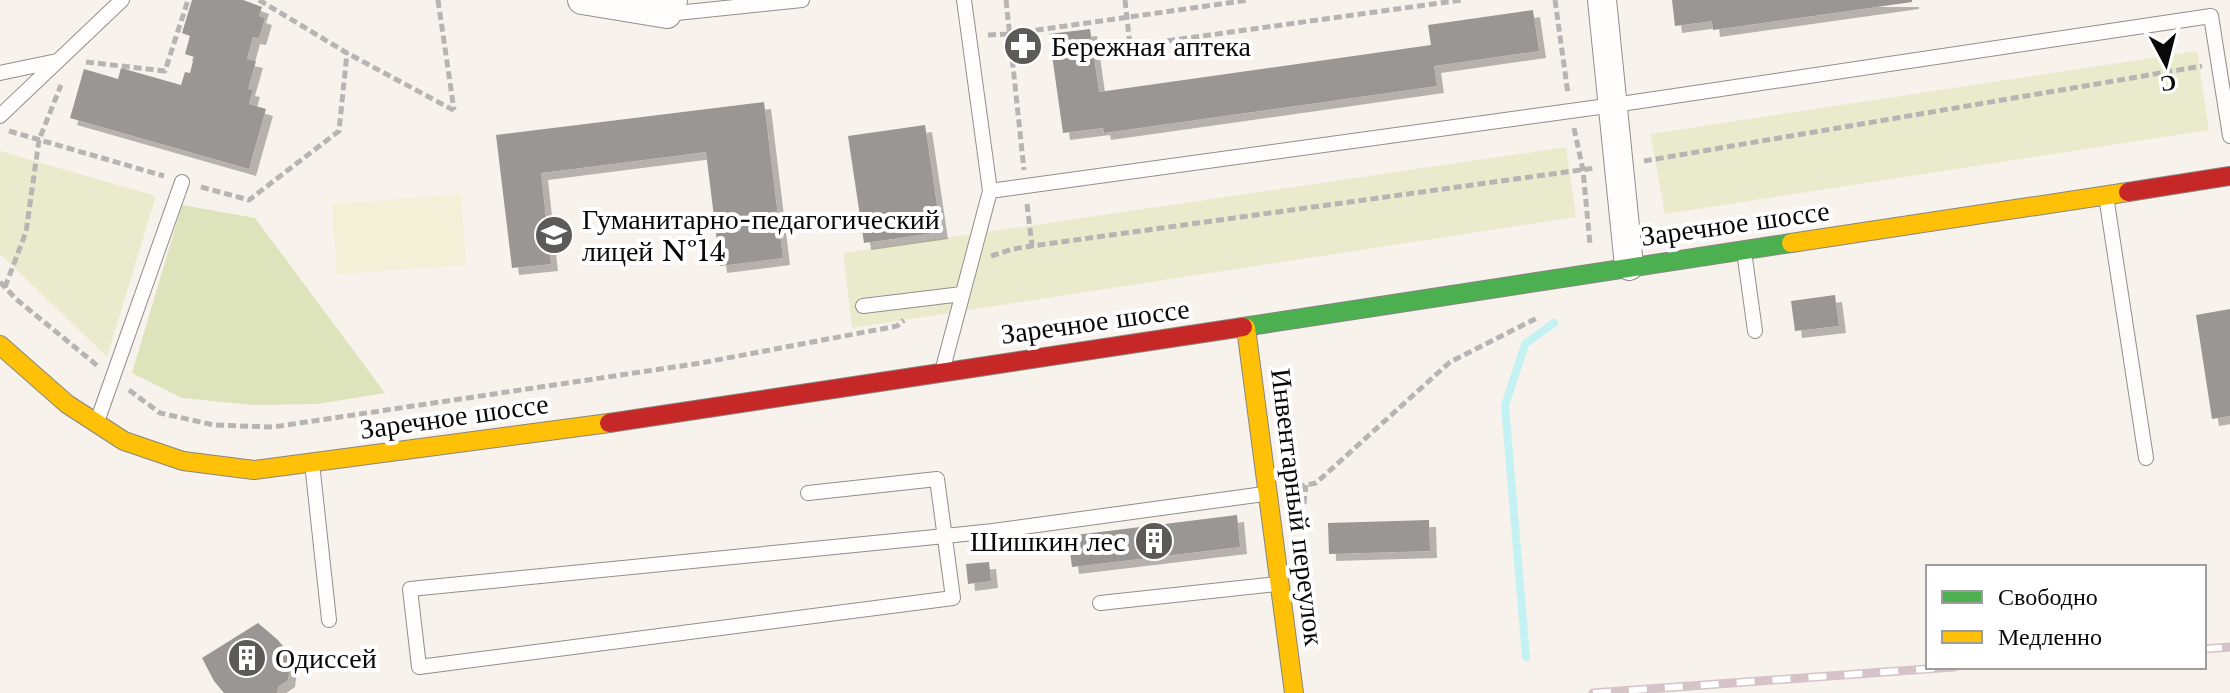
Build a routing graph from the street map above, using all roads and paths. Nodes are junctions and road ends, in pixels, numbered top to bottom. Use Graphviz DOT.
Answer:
graph roads {
  1 [pos="122,0"];
  2 [pos="188,0"];
  3 [pos="259,0"];
  4 [pos="438,0"];
  5 [pos="582,0"];
  6 [pos="802,0"];
  7 [pos="964,0"];
  8 [pos="1006,0"];
  9 [pos="1125,0"];
  10 [pos="1249,0"];
  11 [pos="1462,0"];
  12 [pos="1602,0"];
  13 [pos="766,2"];
  14 [pos="670,7"];
  15 [pos="1127,18"];
  16 [pos="1009,34"];
  17 [pos="969,35"];
  18 [pos="347,53"];
  19 [pos="2219,63"];
  20 [pos="65,65"];
  21 [pos="0,73"];
  22 [pos="1614,105"];
  23 [pos="0,116"];
  24 [pos="0,129"];
  25 [pos="2230,136"];
  26 [pos="39,140"];
  27 [pos="1619,165"];
  28 [pos="2230,176"];
  29 [pos="182,182"];
  30 [pos="1026,186"];
  31 [pos="990,191"];
  32 [pos="2106,196"];
  33 [pos="1032,246"];
  34 [pos="1744,251"];
  35 [pos="970,263"];
  36 [pos="1629,266"];
  37 [pos="0,282"];
  38 [pos="5,287"];
  39 [pos="962,294"];
  40 [pos="929,298"];
  41 [pos="863,306"];
  42 [pos="1246,328"];
  43 [pos="1755,331"];
  44 [pos="0,345"];
  45 [pos="942,372"];
  46 [pos="112,378"];
  47 [pos="97,423"];
  48 [pos="2146,458"];
  49 [pos="312,463"];
  50 [pos="808,493"];
  51 [pos="1268,494"];
  52 [pos="945,536"];
  53 [pos="1280,584"];
  54 [pos="1100,603"];
  55 [pos="329,620"];
  56 [pos="1294,693"];
  1 -- 20 [label="lane"];
  2 -- 20 [label="path"];
  3 -- 18 [label="path"];
  4 -- 18 [label="path"];
  5 -- 14 [label="street"];
  6 -- 13 [label="lane"];
  7 -- 17 [label="lane"];
  8 -- 16 [label="path"];
  9 -- 15 [label="path"];
  10 -- 15 [label="path"];
  11 -- 15 [label="path"];
  12 -- 22 [label="street"];
  13 -- 14 [label="lane"];
  15 -- 16 [label="path"];
  16 -- 17 [label="path"];
  16 -- 30 [label="path"];
  17 -- 31 [label="lane"];
  18 -- 29 [label="path"];
  19 -- 22 [label="lane"];
  19 -- 25 [label="lane"];
  19 -- 27 [label="path"];
  20 -- 21 [label="lane"];
  20 -- 23 [label="lane"];
  20 -- 26 [label="path"];
  22 -- 27 [label="street"];
  22 -- 30 [label="lane"];
  24 -- 26 [label="path"];
  26 -- 29 [label="path"];
  26 -- 38 [label="path"];
  27 -- 33 [label="path"];
  27 -- 36 [label="street"];
  28 -- 32 [label="main road, Заречное шоссе"];
  29 -- 46 [label="lane"];
  30 -- 31 [label="lane"];
  30 -- 33 [label="path"];
  31 -- 35 [label="lane"];
  32 -- 34 [label="main road, Заречное шоссе"];
  32 -- 48 [label="lane"];
  33 -- 35 [label="path"];
  34 -- 36 [label="main road, Заречное шоссе"];
  34 -- 43 [label="lane"];
  35 -- 39 [label="lane"];
  36 -- 42 [label="main road, Заречное шоссе"];
  37 -- 38 [label="path"];
  38 -- 46 [label="path"];
  39 -- 40 [label="lane"];
  39 -- 45 [label="lane"];
  40 -- 41 [label="lane"];
  40 -- 46 [label="path"];
  42 -- 45 [label="main road, Заречное шоссе"];
  42 -- 51 [label="main road, Инвентарный переулок"];
  44 -- 47 [label="main road, Заречное шоссе"];
  45 -- 49 [label="main road, Заречное шоссе"];
  46 -- 47 [label="lane"];
  47 -- 49 [label="main road, Заречное шоссе"];
  49 -- 55 [label="lane"];
  50 -- 52 [label="lane"];
  51 -- 52 [label="lane"];
  51 -- 53 [label="main road, Инвентарный переулок"];
  52 -- 52 [label="lane"];
  53 -- 54 [label="lane"];
  53 -- 56 [label="main road, Инвентарный переулок"];
}
